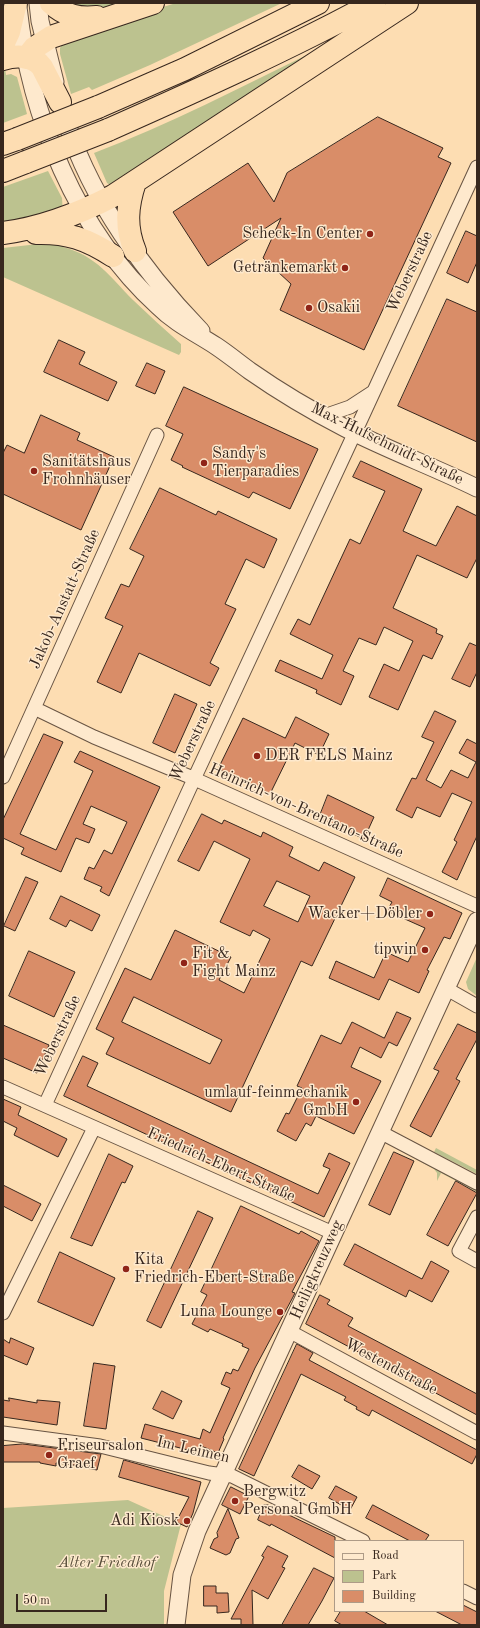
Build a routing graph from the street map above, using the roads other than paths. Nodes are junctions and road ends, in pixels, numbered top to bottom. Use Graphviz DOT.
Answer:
graph roads {
  1 [pos="17,3"];
  2 [pos="38,3"];
  3 [pos="51,3"];
  4 [pos="153,3"];
  5 [pos="318,3"];
  6 [pos="374,3"];
  7 [pos="407,3"];
  8 [pos="116,14"];
  9 [pos="45,40"];
  10 [pos="3,45"];
  11 [pos="26,58"];
  12 [pos="3,59"];
  13 [pos="60,102"];
  14 [pos="10,141"];
  15 [pos="477,166"];
  16 [pos="3,171"];
  17 [pos="135,182"];
  18 [pos="103,202"];
  19 [pos="83,211"];
  20 [pos="4,233"];
  21 [pos="134,251"];
  22 [pos="113,256"];
  23 [pos="217,347"];
  24 [pos="374,392"];
  25 [pos="324,416"];
  26 [pos="355,433"];
  27 [pos="157,435"];
  28 [pos="477,488"];
  29 [pos="34,708"];
  30 [pos="3,777"];
  31 [pos="194,779"];
  32 [pos="477,906"];
  33 [pos="477,921"];
  34 [pos="447,989"];
  35 [pos="477,1006"];
  36 [pos="3,1087"];
  37 [pos="45,1105"];
  38 [pos="94,1128"];
  39 [pos="380,1132"];
  40 [pos="477,1183"];
  41 [pos="477,1217"];
  42 [pos="334,1233"];
  43 [pos="477,1261"];
  44 [pos="3,1313"];
  45 [pos="289,1331"];
  46 [pos="3,1433"];
  47 [pos="477,1433"];
  48 [pos="222,1475"];
  49 [pos="361,1540"];
  50 [pos="464,1592"];
  51 [pos="477,1598"];
  52 [pos="176,1625"];
  1 -- 10 [label="highway"];
  1 -- 11 [label="street, Max-Hufschmidt-Straße"];
  2 -- 9 [label="street, Max-Hufschmidt-Straße"];
  3 -- 8 [label="highway"];
  4 -- 8 [label="highway"];
  5 -- 14 [label="highway, bridge"];
  6 -- 16 [label="highway, bridge"];
  7 -- 17 [label="highway"];
  8 -- 9 [label="highway"];
  9 -- 11 [label="highway"];
  9 -- 13 [label="street, Max-Hufschmidt-Straße"];
  11 -- 12 [label="highway"];
  11 -- 13 [label="highway"];
  11 -- 19 [label="street, Max-Hufschmidt-Straße"];
  13 -- 18 [label="street, Max-Hufschmidt-Straße"];
  15 -- 24 [label="street, Weberstraße"];
  17 -- 18 [label="highway"];
  17 -- 21 [label="highway"];
  18 -- 19 [label="highway"];
  18 -- 21 [label="street, Max-Hufschmidt-Straße"];
  19 -- 20 [label="highway"];
  19 -- 22 [label="street, Max-Hufschmidt-Straße"];
  20 -- 22 [label="highway"];
  21 -- 23 [label="street, Max-Hufschmidt-Straße"];
  22 -- 23 [label="street, Max-Hufschmidt-Straße"];
  23 -- 25 [label="street, Max-Hufschmidt-Straße"];
  24 -- 25 [label="street"];
  24 -- 26 [label="street, Weberstraße"];
  25 -- 26 [label="street, Max-Hufschmidt-Straße"];
  26 -- 28 [label="street, Max-Hufschmidt-Straße"];
  26 -- 31 [label="street, Weberstraße"];
  27 -- 29 [label="street, Jakob-Anstatt-Straße"];
  29 -- 30 [label="street, Jakob-Anstatt-Straße"];
  29 -- 31 [label="street, Heinrich-von-Brentano-Straße"];
  31 -- 32 [label="street, Heinrich-von-Brentano-Straße"];
  31 -- 37 [label="street, Weberstraße"];
  33 -- 34 [label="street, Heiligkreuzweg"];
  34 -- 35 [label="street"];
  34 -- 39 [label="street, Heiligkreuzweg"];
  36 -- 37 [label="street, Friedrich-Ebert-Straße"];
  37 -- 38 [label="street, Friedrich-Ebert-Straße"];
  38 -- 42 [label="street, Friedrich-Ebert-Straße"];
  38 -- 44 [label="street"];
  39 -- 40 [label="street"];
  39 -- 42 [label="street, Heiligkreuzweg"];
  41 -- 43 [label="street"];
  42 -- 45 [label="street, Heiligkreuzweg"];
  45 -- 47 [label="street, Westendstraße"];
  45 -- 48 [label="street, Heiligkreuzweg"];
  46 -- 48 [label="street, Im Leimen"];
  48 -- 49 [label="street, Im Leimen"];
  48 -- 52 [label="street, Heiligkreuzweg"];
  50 -- 51 [label="street"];
}
